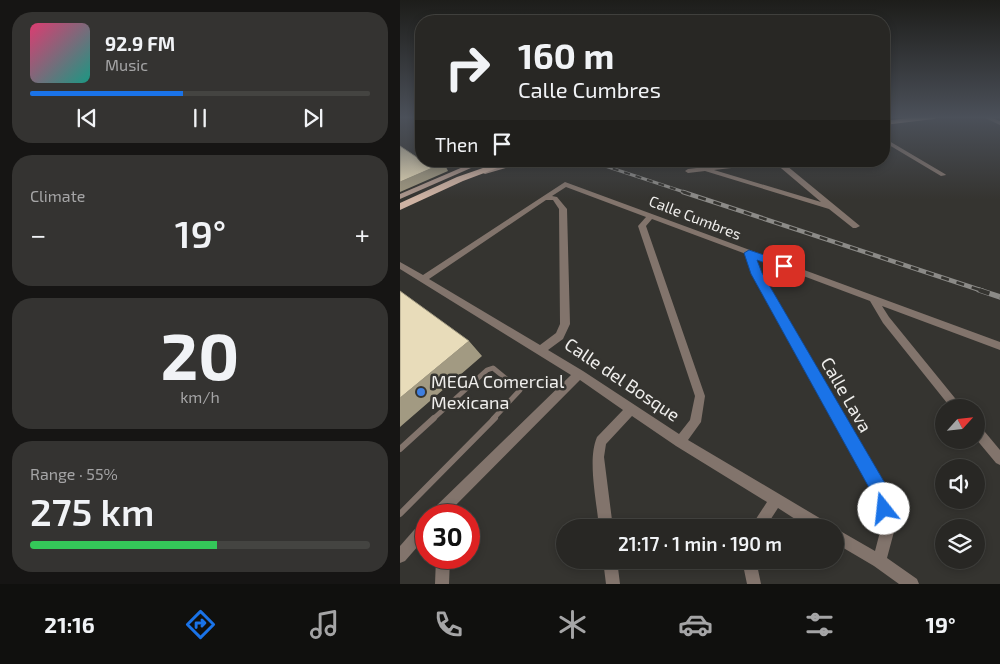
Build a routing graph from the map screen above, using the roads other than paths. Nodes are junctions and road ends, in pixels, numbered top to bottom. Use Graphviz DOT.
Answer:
graph roads {
  1 [pos="891,144"];
  2 [pos="472,167"];
  3 [pos="480,167"];
  4 [pos="496,167"];
  5 [pos="722,167"];
  6 [pos="782,167"];
  7 [pos="705,169"];
  8 [pos="688,171"];
  9 [pos="943,175"];
  10 [pos="545,198"];
  11 [pos="402,203"];
  12 [pos="831,207"];
  13 [pos="651,216"];
  14 [pos="856,226"];
  15 [pos="749,253"];
  16 [pos="400,265"];
  17 [pos="424,278"];
  18 [pos="873,298"];
  19 [pos="1000,346"];
  20 [pos="541,350"];
  21 [pos="580,374"];
  22 [pos="951,399"];
  23 [pos="632,409"];
  24 [pos="985,441"];
  25 [pos="680,442"];
  26 [pos="400,449"];
  27 [pos="1000,459"];
  28 [pos="776,500"];
  29 [pos="450,504"];
  30 [pos="400,514"];
  31 [pos="605,519"];
  32 [pos="764,519"];
  33 [pos="807,519"];
  34 [pos="415,539"];
  35 [pos="844,540"];
  36 [pos="400,556"];
  37 [pos="879,561"];
  38 [pos="443,569"];
  39 [pos="611,569"];
  40 [pos="751,569"];
  41 [pos="442,584"];
  42 [pos="613,584"];
  43 [pos="754,584"];
  44 [pos="912,584"];
  1 -- 9 [label="street"];
  2 -- 11 [label="main road"];
  3 -- 11 [label="main road"];
  4 -- 11 [label="main road"];
  5 -- 7 [label="street"];
  6 -- 12 [label="street"];
  7 -- 8 [label="street"];
  7 -- 12 [label="street"];
  10 -- 13 [label="street, Calle Cumbres"];
  10 -- 17 [label="street"];
  10 -- 20 [label="street"];
  12 -- 14 [label="street"];
  13 -- 15 [label="street, Calle Cumbres"];
  13 -- 25 [label="street"];
  15 -- 18 [label="street, Calle Cumbres"];
  15 -- 37 [label="street, Calle Lava"];
  16 -- 17 [label="street, Calle del Bosque"];
  17 -- 20 [label="street, Calle del Bosque"];
  18 -- 19 [label="street, Calle Cumbres"];
  18 -- 22 [label="street"];
  20 -- 21 [label="street, Calle del Bosque"];
  21 -- 23 [label="street, Calle del Bosque"];
  21 -- 29 [label="street"];
  23 -- 25 [label="street, Calle del Bosque"];
  23 -- 31 [label="street"];
  24 -- 27 [label="street"];
  25 -- 28 [label="street, Calle del Bosque"];
  26 -- 30 [label="lane"];
  28 -- 32 [label="street"];
  28 -- 33 [label="street, Calle del Bosque"];
  34 -- 36 [label="street"];
  35 -- 37 [label="street"];
  37 -- 44 [label="street"];
  38 -- 41 [label="street"];
  39 -- 42 [label="street"];
  40 -- 43 [label="street"];
}
